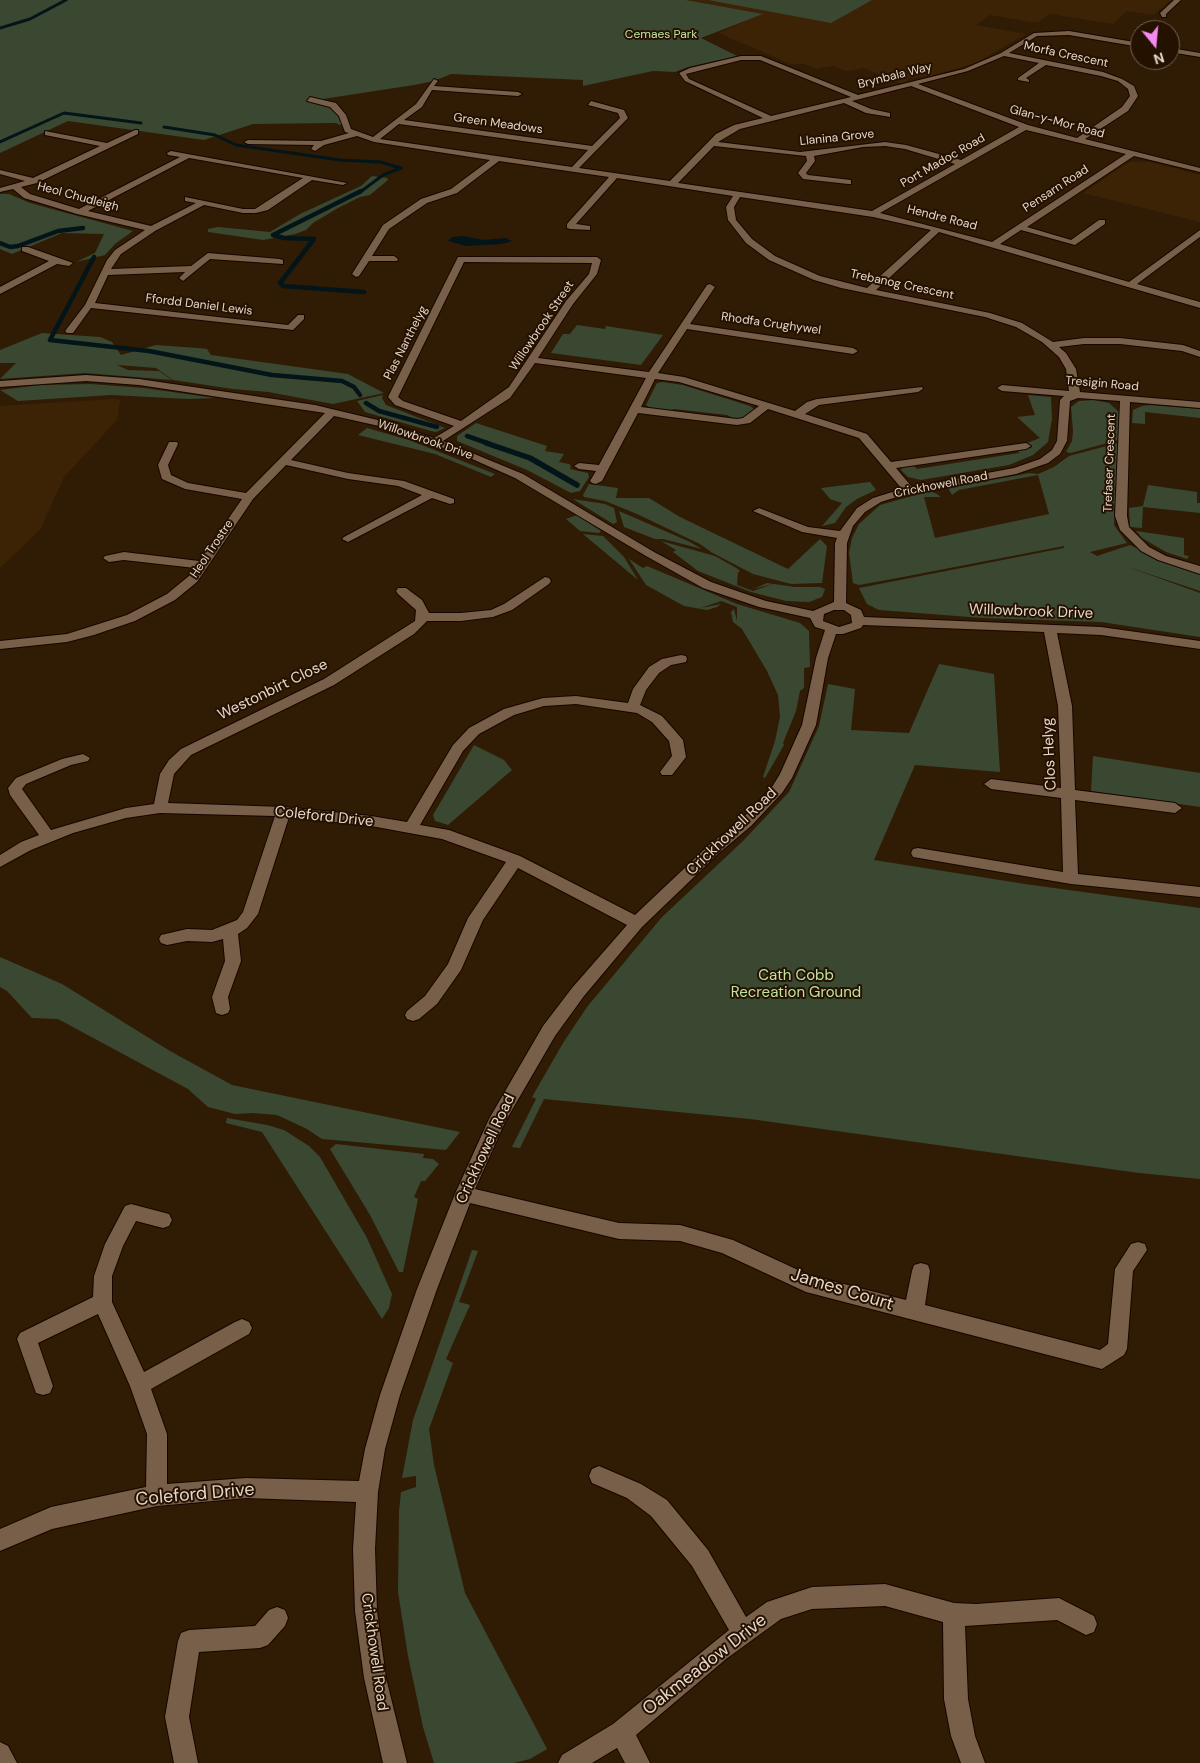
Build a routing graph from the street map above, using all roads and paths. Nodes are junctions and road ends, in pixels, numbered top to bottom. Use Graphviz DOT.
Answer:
graph roads {
  1 [pos="1178,0"];
  2 [pos="1164,16"];
  3 [pos="1130,43"];
  4 [pos="1180,52"];
  5 [pos="1004,54"];
  6 [pos="1200,55"];
  7 [pos="1046,62"];
  8 [pos="1027,81"];
  9 [pos="912,84"];
  10 [pos="518,94"];
  11 [pos="858,97"];
  12 [pos="310,99"];
  13 [pos="844,100"];
  14 [pos="591,103"];
  15 [pos="887,115"];
  16 [pos="769,118"];
  17 [pos="399,122"];
  18 [pos="1025,127"];
  19 [pos="135,132"];
  20 [pos="48,133"];
  21 [pos="356,134"];
  22 [pos="374,140"];
  23 [pos="1079,140"];
  24 [pos="248,142"];
  25 [pos="711,142"];
  26 [pos="321,143"];
  27 [pos="108,145"];
  28 [pos="315,149"];
  29 [pos="594,149"];
  30 [pos="171,152"];
  31 [pos="810,154"];
  32 [pos="1132,154"];
  33 [pos="188,156"];
  34 [pos="496,159"];
  35 [pos="962,163"];
  36 [pos="1200,163"];
  37 [pos="1196,169"];
  38 [pos="573,170"];
  39 [pos="0,172"];
  40 [pos="615,176"];
  41 [pos="309,178"];
  42 [pos="34,181"];
  43 [pos="848,182"];
  44 [pos="342,183"];
  45 [pos="672,184"];
  46 [pos="16,187"];
  47 [pos="0,190"];
  48 [pos="738,194"];
  49 [pos="437,196"];
  50 [pos="188,198"];
  51 [pos="204,202"];
  52 [pos="447,202"];
  53 [pos="80,212"];
  54 [pos="873,214"];
  55 [pos="1102,222"];
  56 [pos="1019,227"];
  57 [pos="587,228"];
  58 [pos="152,229"];
  59 [pos="936,229"];
  60 [pos="1200,233"];
  61 [pos="992,245"];
  62 [pos="25,249"];
  63 [pos="366,258"];
  64 [pos="461,259"];
  65 [pos="394,260"];
  66 [pos="56,261"];
  67 [pos="280,262"];
  68 [pos="69,263"];
  69 [pos="191,269"];
  70 [pos="106,272"];
  71 [pos="356,274"];
  72 [pos="183,278"];
  73 [pos="1130,285"];
  74 [pos="710,287"];
  75 [pos="0,291"];
  76 [pos="869,291"];
  77 [pos="89,305"];
  78 [pos="1200,305"];
  79 [pos="301,317"];
  80 [pos="685,326"];
  81 [pos="70,331"];
  82 [pos="1053,345"];
  83 [pos="821,346"];
  84 [pos="853,351"];
  85 [pos="1200,354"];
  86 [pos="815,356"];
  87 [pos="533,360"];
  88 [pos="652,375"];
  89 [pos="0,384"];
  90 [pos="1002,388"];
  91 [pos="918,389"];
  92 [pos="1075,395"];
  93 [pos="1125,399"];
  94 [pos="767,406"];
  95 [pos="1200,406"];
  96 [pos="634,409"];
  97 [pos="332,412"];
  98 [pos="797,415"];
  99 [pos="462,425"];
  100 [pos="435,442"];
  101 [pos="173,444"];
  102 [pos="1026,446"];
  103 [pos="282,462"];
  104 [pos="579,466"];
  105 [pos="888,466"];
  106 [pos="602,469"];
  107 [pos="596,482"];
  108 [pos="908,490"];
  109 [pos="432,494"];
  110 [pos="249,497"];
  111 [pos="450,501"];
  112 [pos="759,511"];
  113 [pos="844,535"];
  114 [pos="348,540"];
  115 [pos="109,558"];
  116 [pos="202,565"];
  117 [pos="1200,570"];
  118 [pos="545,581"];
  119 [pos="402,590"];
  120 [pos="840,606"];
  121 [pos="816,615"];
  122 [pos="423,617"];
  123 [pos="859,621"];
  124 [pos="1050,629"];
  125 [pos="831,630"];
  126 [pos="0,645"];
  127 [pos="1200,645"];
  128 [pos="681,659"];
  129 [pos="633,706"];
  130 [pos="84,758"];
  131 [pos="667,772"];
  132 [pos="990,784"];
  133 [pos="1068,794"];
  134 [pos="160,808"];
  135 [pos="1175,808"];
  136 [pos="284,812"];
  137 [pos="411,827"];
  138 [pos="48,837"];
  139 [pos="918,853"];
  140 [pos="515,860"];
  141 [pos="0,862"];
  142 [pos="1071,879"];
  143 [pos="1200,892"];
  144 [pos="637,923"];
  145 [pos="230,932"];
  146 [pos="167,939"];
  147 [pos="222,1009"];
  148 [pos="413,1015"];
  149 [pos="464,1194"];
  150 [pos="163,1220"];
  151 [pos="1138,1250"];
  152 [pos="921,1271"];
  153 [pos="102,1302"];
  154 [pos="914,1312"];
  155 [pos="242,1328"];
  156 [pos="140,1385"];
  157 [pos="43,1386"];
  158 [pos="599,1476"];
  159 [pos="367,1492"];
  160 [pos="157,1495"];
  161 [pos="0,1540"];
  162 [pos="954,1614"];
  163 [pos="277,1618"];
  164 [pos="1086,1624"];
  165 [pos="743,1633"];
  166 [pos="621,1732"];
  167 [pos="0,1754"];
  168 [pos="5,1763"];
  169 [pos="186,1763"];
  170 [pos="395,1763"];
  171 [pos="570,1763"];
  172 [pos="638,1763"];
  173 [pos="972,1763"];
  1 -- 2 [label="street"];
  3 -- 5 [label="street, Brynbala Way"];
  4 -- 6 [label="street"];
  5 -- 7 [label="street, Morfa Crescent"];
  5 -- 9 [label="street, Brynbala Way"];
  7 -- 8 [label="street"];
  7 -- 23 [label="street, Morfa Crescent"];
  9 -- 11 [label="street, Brynbala Way"];
  9 -- 18 [label="street, Glan-y-Mor Road"];
  10 -- 17 [label="street, Green Meadows"];
  11 -- 13 [label="street, Brynbala Way"];
  11 -- 16 [label="street"];
  12 -- 21 [label="street"];
  13 -- 15 [label="street"];
  13 -- 16 [label="street, Brynbala Way"];
  14 -- 29 [label="street"];
  16 -- 25 [label="street, Brynbala Way"];
  17 -- 22 [label="street, Green Meadows"];
  17 -- 29 [label="street, Green Meadows"];
  18 -- 23 [label="street, Glan-y-Mor Road"];
  18 -- 35 [label="street, Port Madoc Road"];
  19 -- 27 [label="street"];
  20 -- 27 [label="street"];
  21 -- 22 [label="street, Hendre Road"];
  21 -- 26 [label="street"];
  22 -- 34 [label="street, Hendre Road"];
  23 -- 32 [label="street, Glan-y-Mor Road"];
  24 -- 26 [label="street"];
  25 -- 31 [label="street, Llanina Grove"];
  25 -- 45 [label="street, Brynbala Way"];
  26 -- 28 [label="street"];
  27 -- 42 [label="street"];
  29 -- 38 [label="street"];
  30 -- 33 [label="street"];
  31 -- 35 [label="street, Llanina Grove"];
  31 -- 43 [label="street"];
  32 -- 37 [label="street, Glan-y-Mor Road"];
  32 -- 56 [label="street, Pensarn Road"];
  33 -- 41 [label="street"];
  33 -- 53 [label="street"];
  34 -- 38 [label="street, Hendre Road"];
  34 -- 49 [label="street"];
  35 -- 54 [label="street, Port Madoc Road"];
  36 -- 37 [label="street"];
  38 -- 40 [label="street, Hendre Road"];
  39 -- 42 [label="street"];
  40 -- 45 [label="street, Hendre Road"];
  40 -- 57 [label="street"];
  41 -- 44 [label="street"];
  41 -- 51 [label="street"];
  42 -- 46 [label="street"];
  45 -- 48 [label="street, Hendre Road"];
  46 -- 47 [label="street, Heol Chudleigh"];
  46 -- 53 [label="street, Heol Chudleigh"];
  48 -- 54 [label="street, Hendre Road"];
  48 -- 76 [label="street, Trebanog Crescent"];
  49 -- 52 [label="street"];
  49 -- 63 [label="street"];
  50 -- 51 [label="street"];
  51 -- 58 [label="street"];
  53 -- 58 [label="street, Heol Chudleigh"];
  54 -- 59 [label="street, Hendre Road"];
  55 -- 56 [label="street"];
  56 -- 61 [label="street, Pensarn Road"];
  58 -- 70 [label="street"];
  59 -- 61 [label="street, Hendre Road"];
  59 -- 76 [label="street"];
  60 -- 73 [label="street"];
  61 -- 73 [label="street, Hendre Road"];
  62 -- 66 [label="street"];
  63 -- 65 [label="street"];
  63 -- 71 [label="street"];
  64 -- 87 [label="street, Willowbrook Street"];
  64 -- 99 [label="street, Plas Nanthelyg"];
  66 -- 68 [label="street"];
  66 -- 75 [label="street"];
  67 -- 69 [label="street"];
  69 -- 70 [label="street"];
  69 -- 72 [label="street"];
  70 -- 77 [label="street"];
  73 -- 78 [label="street, Hendre Road"];
  74 -- 80 [label="street"];
  76 -- 82 [label="street, Trebanog Crescent"];
  77 -- 79 [label="street, Ffordd Daniel Lewis"];
  77 -- 81 [label="street"];
  80 -- 83 [label="street, Rhodfa Crughywel"];
  80 -- 88 [label="street"];
  82 -- 85 [label="street"];
  82 -- 92 [label="street, Trebanog Crescent"];
  83 -- 84 [label="street, Rhodfa Crughywel"];
  83 -- 86 [label="street"];
  87 -- 88 [label="street"];
  87 -- 99 [label="street, Willowbrook Street"];
  88 -- 94 [label="street"];
  88 -- 96 [label="street"];
  89 -- 97 [label="street, Willowbrook Drive"];
  90 -- 92 [label="street, Tresigin Road"];
  91 -- 98 [label="street"];
  92 -- 93 [label="street, Tresigin Road"];
  92 -- 108 [label="street, Crickhowell Road"];
  93 -- 95 [label="street, Tresigin Road"];
  93 -- 117 [label="street, Trefaser Crescent"];
  94 -- 96 [label="street"];
  94 -- 98 [label="street"];
  96 -- 106 [label="street"];
  97 -- 100 [label="street, Willowbrook Drive"];
  97 -- 103 [label="street, Heol Trostre"];
  98 -- 105 [label="street"];
  99 -- 100 [label="street, Willowbrook Street"];
  100 -- 121 [label="street, Willowbrook Drive"];
  101 -- 110 [label="street"];
  102 -- 105 [label="street"];
  103 -- 109 [label="street"];
  103 -- 110 [label="street, Heol Trostre"];
  104 -- 106 [label="street"];
  105 -- 108 [label="street"];
  106 -- 107 [label="street"];
  108 -- 113 [label="street, Crickhowell Road"];
  109 -- 111 [label="street"];
  109 -- 114 [label="street"];
  110 -- 116 [label="street, Heol Trostre"];
  112 -- 113 [label="street"];
  113 -- 120 [label="street, Crickhowell Road"];
  115 -- 116 [label="street"];
  116 -- 126 [label="street, Heol Trostre"];
  118 -- 122 [label="street"];
  119 -- 122 [label="street"];
  120 -- 121 [label="street"];
  120 -- 123 [label="street"];
  121 -- 125 [label="street"];
  122 -- 134 [label="street, Westonbirt Close"];
  123 -- 124 [label="street, Willowbrook Drive"];
  123 -- 125 [label="street"];
  124 -- 127 [label="street, Willowbrook Drive"];
  124 -- 133 [label="street, Clos Helyg"];
  125 -- 144 [label="street, Crickhowell Road"];
  128 -- 129 [label="street"];
  129 -- 131 [label="street"];
  129 -- 137 [label="street"];
  130 -- 138 [label="street"];
  132 -- 133 [label="street"];
  133 -- 135 [label="street"];
  133 -- 142 [label="street, Clos Helyg"];
  134 -- 136 [label="street, Coleford Drive"];
  134 -- 138 [label="street, Coleford Drive"];
  136 -- 137 [label="street, Coleford Drive"];
  136 -- 145 [label="street"];
  137 -- 140 [label="street, Coleford Drive"];
  138 -- 141 [label="street, Coleford Drive"];
  139 -- 142 [label="street"];
  140 -- 144 [label="street, Coleford Drive"];
  140 -- 148 [label="street"];
  142 -- 143 [label="street"];
  144 -- 149 [label="street, Crickhowell Road"];
  145 -- 146 [label="street"];
  145 -- 147 [label="street"];
  149 -- 154 [label="street, James Court"];
  149 -- 159 [label="street, Crickhowell Road"];
  150 -- 153 [label="street"];
  151 -- 154 [label="street, James Court"];
  152 -- 154 [label="street"];
  153 -- 156 [label="street"];
  153 -- 157 [label="street"];
  155 -- 156 [label="street"];
  156 -- 160 [label="street"];
  158 -- 165 [label="street"];
  159 -- 160 [label="street, Coleford Drive"];
  159 -- 170 [label="street, Crickhowell Road"];
  160 -- 161 [label="street, Coleford Drive"];
  162 -- 164 [label="street, Oakmeadow Drive"];
  162 -- 165 [label="street, Oakmeadow Drive"];
  162 -- 173 [label="street"];
  163 -- 169 [label="street"];
  165 -- 166 [label="street, Oakmeadow Drive"];
  166 -- 171 [label="street, Oakmeadow Drive"];
  166 -- 172 [label="street"];
  167 -- 168 [label="street"];
}
